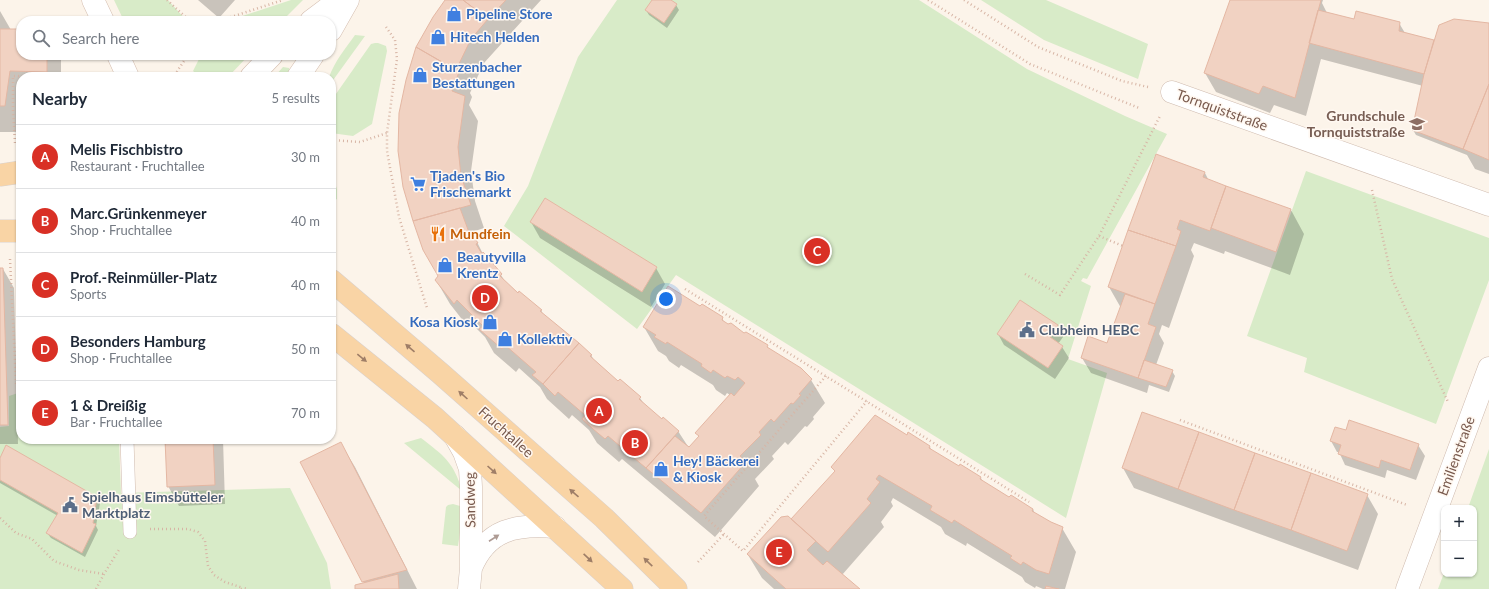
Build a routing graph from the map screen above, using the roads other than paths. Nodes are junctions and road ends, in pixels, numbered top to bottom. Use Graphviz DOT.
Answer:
graph roads {
  1 [pos="93,0"];
  2 [pos="339,0"];
  3 [pos="348,0"];
  4 [pos="101,16"];
  5 [pos="318,16"];
  6 [pos="336,21"];
  7 [pos="120,60"];
  8 [pos="267,60"];
  9 [pos="310,60"];
  10 [pos="126,72"];
  11 [pos="256,72"];
  12 [pos="301,72"];
  13 [pos="1172,92"];
  14 [pos="16,173"];
  15 [pos="0,175"];
  16 [pos="1489,205"];
  17 [pos="0,231"];
  18 [pos="16,231"];
  19 [pos="336,284"];
  20 [pos="336,338"];
  21 [pos="1489,368"];
  22 [pos="455,436"];
  23 [pos="127,444"];
  24 [pos="555,527"];
  25 [pos="130,532"];
  26 [pos="471,568"];
  27 [pos="469,589"];
  28 [pos="622,589"];
  29 [pos="676,589"];
  30 [pos="1407,589"];
  1 -- 4 [label="street"];
  2 -- 5 [label="street"];
  3 -- 6 [label="street"];
  7 -- 10 [label="street"];
  8 -- 11 [label="street"];
  9 -- 12 [label="street"];
  13 -- 16 [label="street, Tornquiststraße"];
  14 -- 15 [label="main road"];
  17 -- 18 [label="main road"];
  29 -- 19 [label="main road, Fruchtallee, one-way"];
  20 -- 22 [label="main road, one-way"];
  21 -- 30 [label="street, Emilienstraße"];
  22 -- 24 [label="main road, one-way"];
  22 -- 26 [label="street, Sandweg"];
  23 -- 25 [label="lane"];
  26 -- 24 [label="street, Sandweg, one-way"];
  24 -- 28 [label="main road, one-way"];
  26 -- 27 [label="street, Sandweg"];
}
